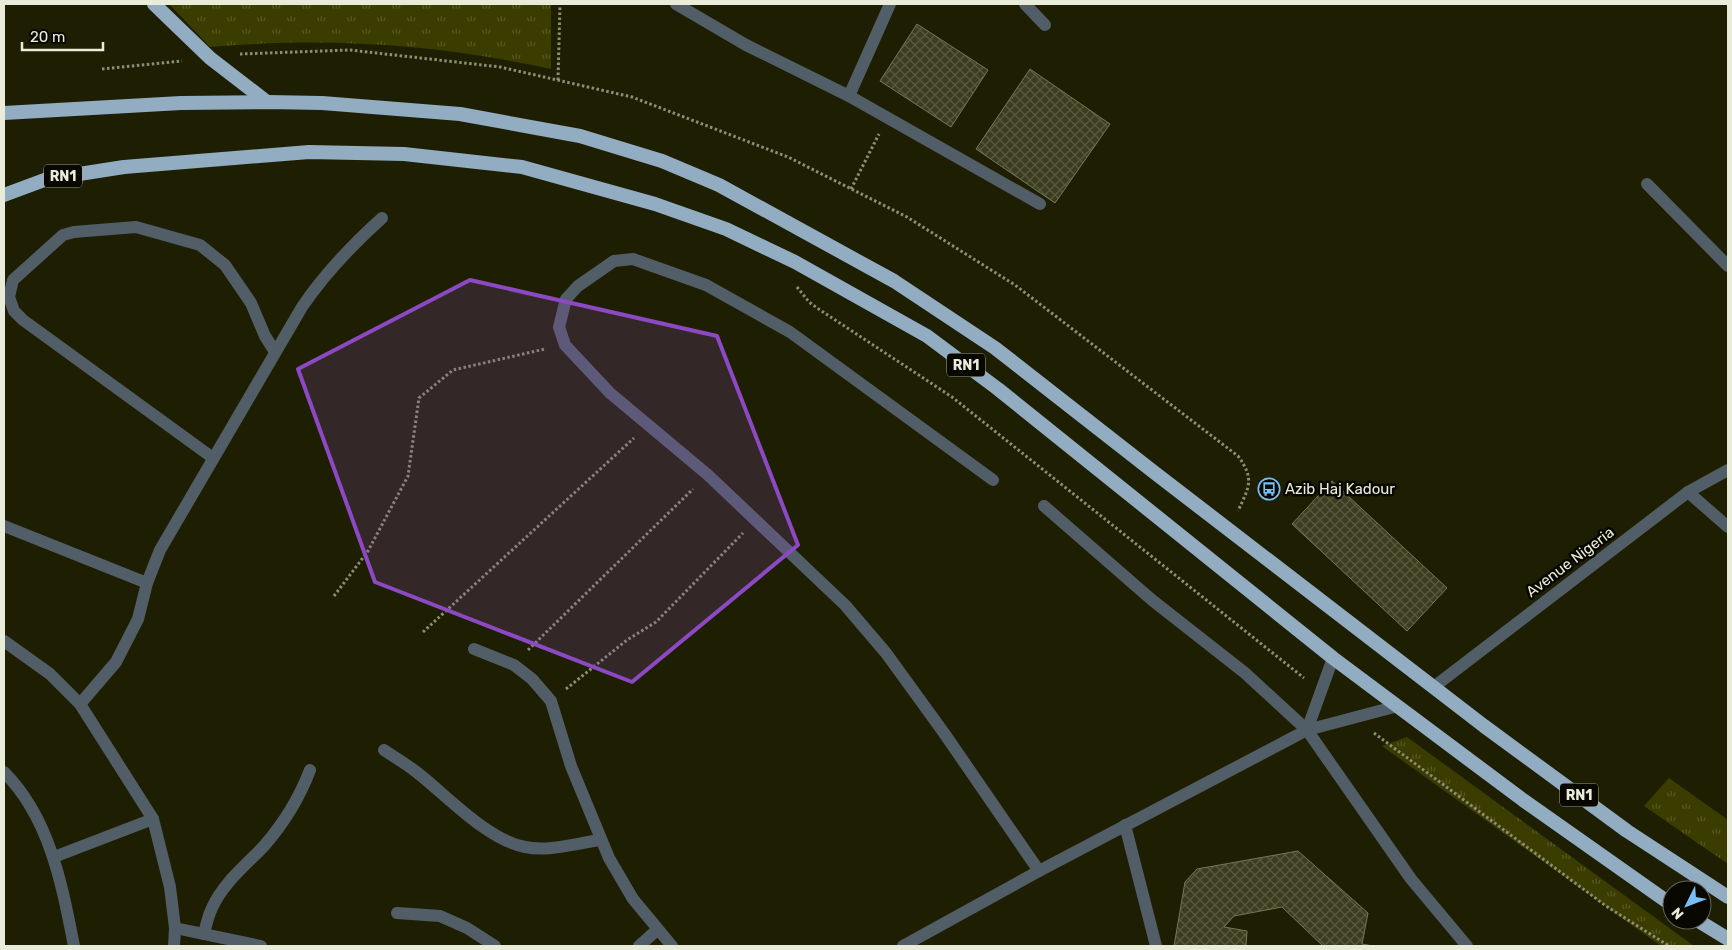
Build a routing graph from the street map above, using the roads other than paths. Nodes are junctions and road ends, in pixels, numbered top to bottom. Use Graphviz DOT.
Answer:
graph roads {
  1 [pos="154,4"];
  2 [pos="676,4"];
  3 [pos="890,4"];
  4 [pos="1025,4"];
  5 [pos="1045,25"];
  6 [pos="849,96"];
  7 [pos="267,102"];
  8 [pos="4,113"];
  9 [pos="1647,184"];
  10 [pos="4,195"];
  11 [pos="1040,204"];
  12 [pos="382,218"];
  13 [pos="1728,266"];
  14 [pos="275,352"];
  15 [pos="213,458"];
  16 [pos="1728,470"];
  17 [pos="993,480"];
  18 [pos="1688,492"];
  19 [pos="1044,506"];
  20 [pos="4,526"];
  21 [pos="1728,528"];
  22 [pos="147,583"];
  23 [pos="4,641"];
  24 [pos="474,648"];
  25 [pos="1333,658"];
  26 [pos="1435,686"];
  27 [pos="80,704"];
  28 [pos="1398,706"];
  29 [pos="1307,730"];
  30 [pos="384,750"];
  31 [pos="310,770"];
  32 [pos="4,772"];
  33 [pos="153,819"];
  34 [pos="1125,825"];
  35 [pos="601,840"];
  36 [pos="54,857"];
  37 [pos="1038,871"];
  38 [pos="1728,897"];
  39 [pos="1662,898"];
  40 [pos="397,913"];
  41 [pos="175,928"];
  42 [pos="1712,929"];
  43 [pos="657,930"];
  44 [pos="204,934"];
  45 [pos="1728,939"];
  46 [pos="74,946"];
  47 [pos="174,946"];
  48 [pos="261,946"];
  49 [pos="495,946"];
  50 [pos="639,946"];
  51 [pos="672,946"];
  52 [pos="903,946"];
  53 [pos="1156,946"];
  54 [pos="1467,946"];
  1 -- 7 [label="highway"];
  2 -- 6 [label="street"];
  3 -- 6 [label="street"];
  4 -- 5 [label="street"];
  6 -- 11 [label="street"];
  7 -- 8 [label="highway, RN1"];
  7 -- 26 [label="highway, RN1"];
  9 -- 13 [label="street"];
  10 -- 25 [label="highway, RN1"];
  12 -- 14 [label="street"];
  14 -- 15 [label="street"];
  14 -- 15 [label="street"];
  15 -- 22 [label="street"];
  16 -- 18 [label="street, Avenue Nigeria"];
  17 -- 37 [label="street"];
  18 -- 21 [label="street"];
  18 -- 26 [label="street, Avenue Nigeria"];
  19 -- 29 [label="street"];
  20 -- 22 [label="street"];
  22 -- 27 [label="street"];
  23 -- 27 [label="street"];
  24 -- 35 [label="street"];
  25 -- 28 [label="highway, RN1"];
  25 -- 29 [label="street"];
  26 -- 38 [label="highway, RN1"];
  27 -- 33 [label="street"];
  28 -- 29 [label="street"];
  28 -- 39 [label="highway, RN1"];
  29 -- 34 [label="street"];
  29 -- 54 [label="street"];
  30 -- 35 [label="street"];
  31 -- 44 [label="street"];
  32 -- 36 [label="street"];
  33 -- 36 [label="street"];
  33 -- 41 [label="street"];
  34 -- 37 [label="street"];
  34 -- 53 [label="street"];
  35 -- 43 [label="street"];
  36 -- 46 [label="street"];
  37 -- 52 [label="street"];
  40 -- 49 [label="street"];
  41 -- 44 [label="street"];
  41 -- 47 [label="street"];
  42 -- 45 [label="highway"];
  43 -- 50 [label="street"];
  43 -- 51 [label="street"];
  44 -- 48 [label="street"];
}
